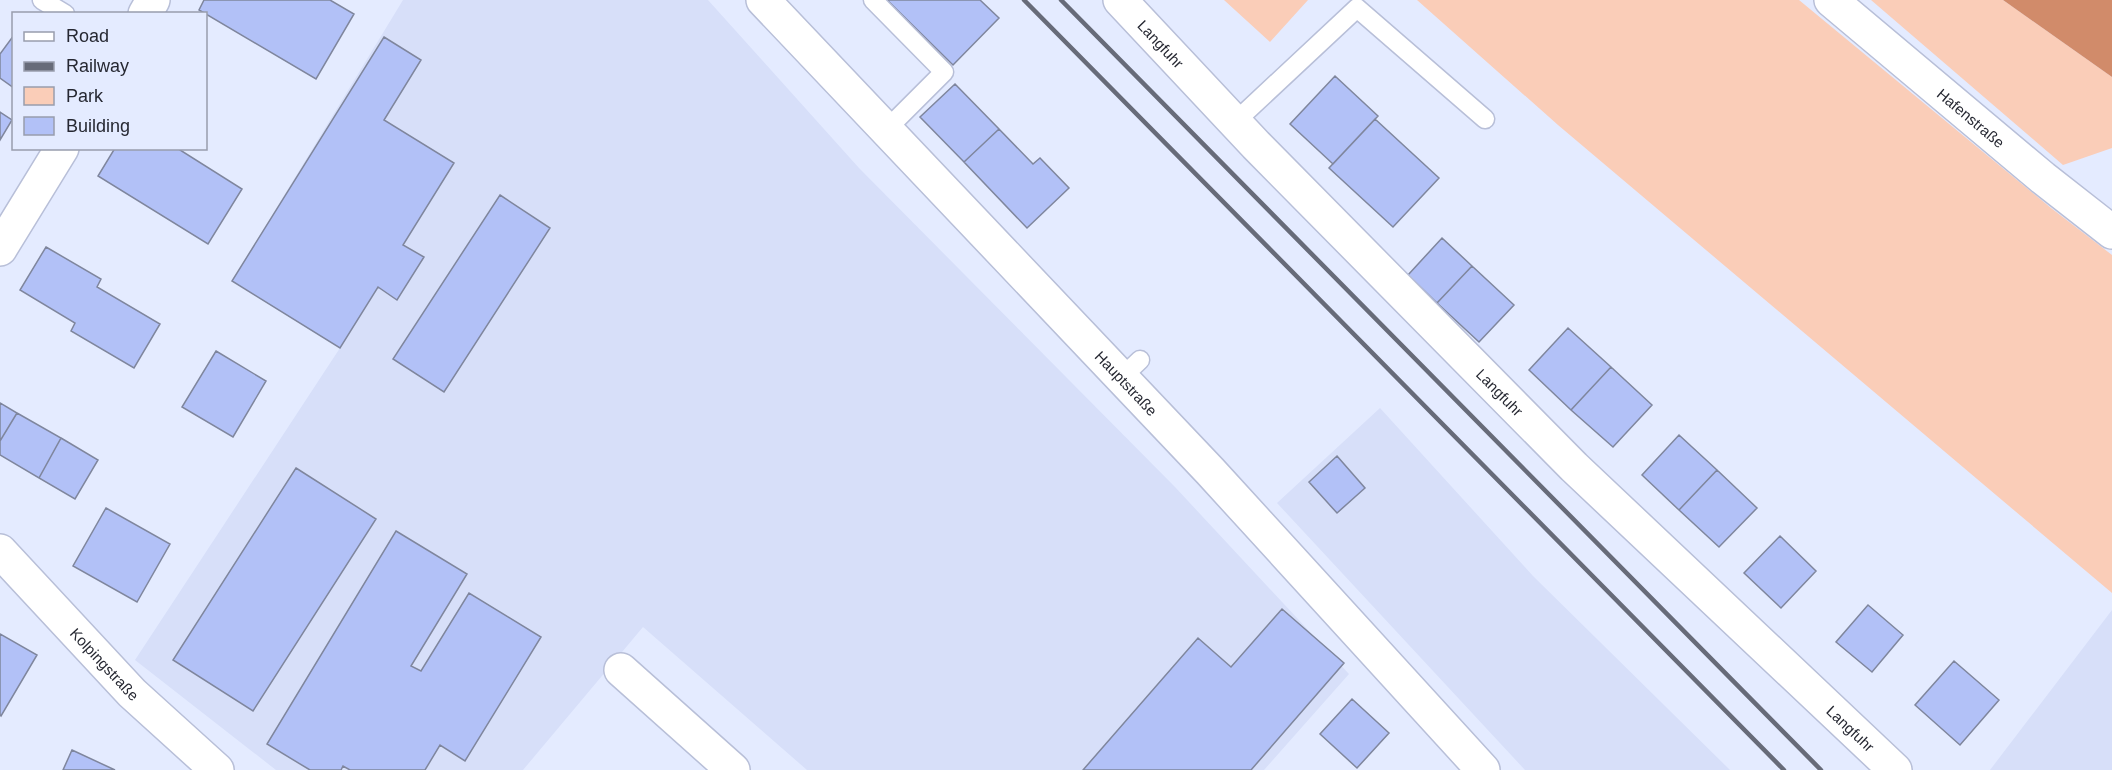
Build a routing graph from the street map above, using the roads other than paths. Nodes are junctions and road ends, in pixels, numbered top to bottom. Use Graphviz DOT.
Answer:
graph roads {
  1 [pos="42,0"];
  2 [pos="763,0"];
  3 [pos="873,0"];
  4 [pos="1120,0"];
  5 [pos="1832,0"];
  6 [pos="62,12"];
  7 [pos="1485,119"];
  8 [pos="1235,122"];
  9 [pos="887,129"];
  10 [pos="61,150"];
  11 [pos="2104,218"];
  12 [pos="0,249"];
  13 [pos="0,551"];
  14 [pos="621,670"];
  15 [pos="217,770"];
  16 [pos="733,770"];
  17 [pos="1483,770"];
  18 [pos="1895,770"];
  1 -- 6 [label="lane"];
  2 -- 9 [label="street, Hauptstraße"];
  3 -- 9 [label="lane"];
  4 -- 8 [label="street, Langfuhr"];
  5 -- 11 [label="street, Hafenstraße"];
  7 -- 8 [label="lane"];
  8 -- 18 [label="street, Langfuhr"];
  9 -- 17 [label="street, Hauptstraße"];
  10 -- 12 [label="street"];
  13 -- 15 [label="street, Kolpingstraße"];
  14 -- 16 [label="street"];
}
